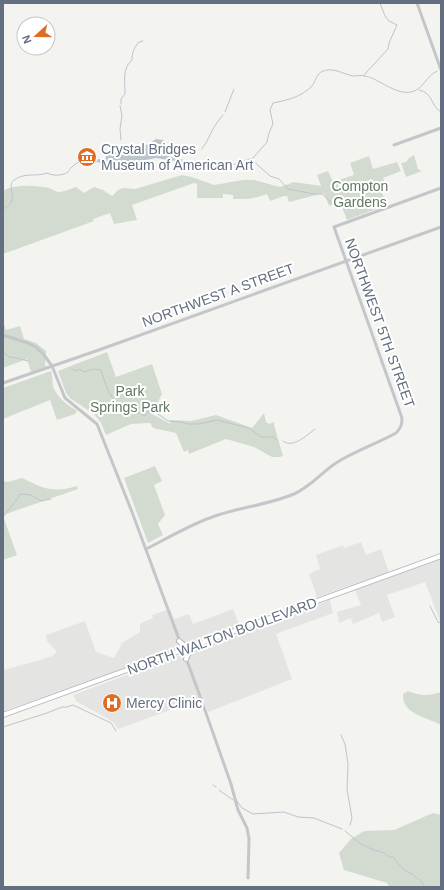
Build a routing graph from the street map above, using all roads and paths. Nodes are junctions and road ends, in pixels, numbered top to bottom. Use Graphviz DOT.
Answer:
graph roads {
  1 [pos="417,3"];
  2 [pos="441,70"];
  3 [pos="441,128"];
  4 [pos="394,145"];
  5 [pos="441,188"];
  6 [pos="441,227"];
  7 [pos="346,261"];
  8 [pos="3,335"];
  9 [pos="52,366"];
  10 [pos="3,383"];
  11 [pos="146,549"];
  12 [pos="441,556"];
  13 [pos="179,641"];
  14 [pos="191,647"];
  15 [pos="183,650"];
  16 [pos="186,659"];
  17 [pos="3,715"];
  18 [pos="248,878"];
  1 -- 2 [label="street"];
  3 -- 4 [label="street"];
  5 -- 7 [label="street, NORTHWEST 5TH STREET"];
  6 -- 7 [label="street, NORTHWEST A STREET"];
  7 -- 9 [label="street, NORTHWEST A STREET"];
  7 -- 11 [label="street, NORTHWEST 5TH STREET"];
  8 -- 9 [label="street"];
  9 -- 10 [label="street, NORTHWEST A STREET"];
  9 -- 11 [label="street"];
  11 -- 13 [label="street"];
  12 -- 14 [label="main road, NORTH WALTON BOULEVARD"];
  13 -- 14 [label="main road"];
  13 -- 15 [label="street"];
  14 -- 15 [label="main road, NORTH WALTON BOULEVARD"];
  14 -- 16 [label="main road"];
  15 -- 16 [label="street"];
  15 -- 17 [label="main road, NORTH WALTON BOULEVARD"];
  16 -- 18 [label="street"];
}
